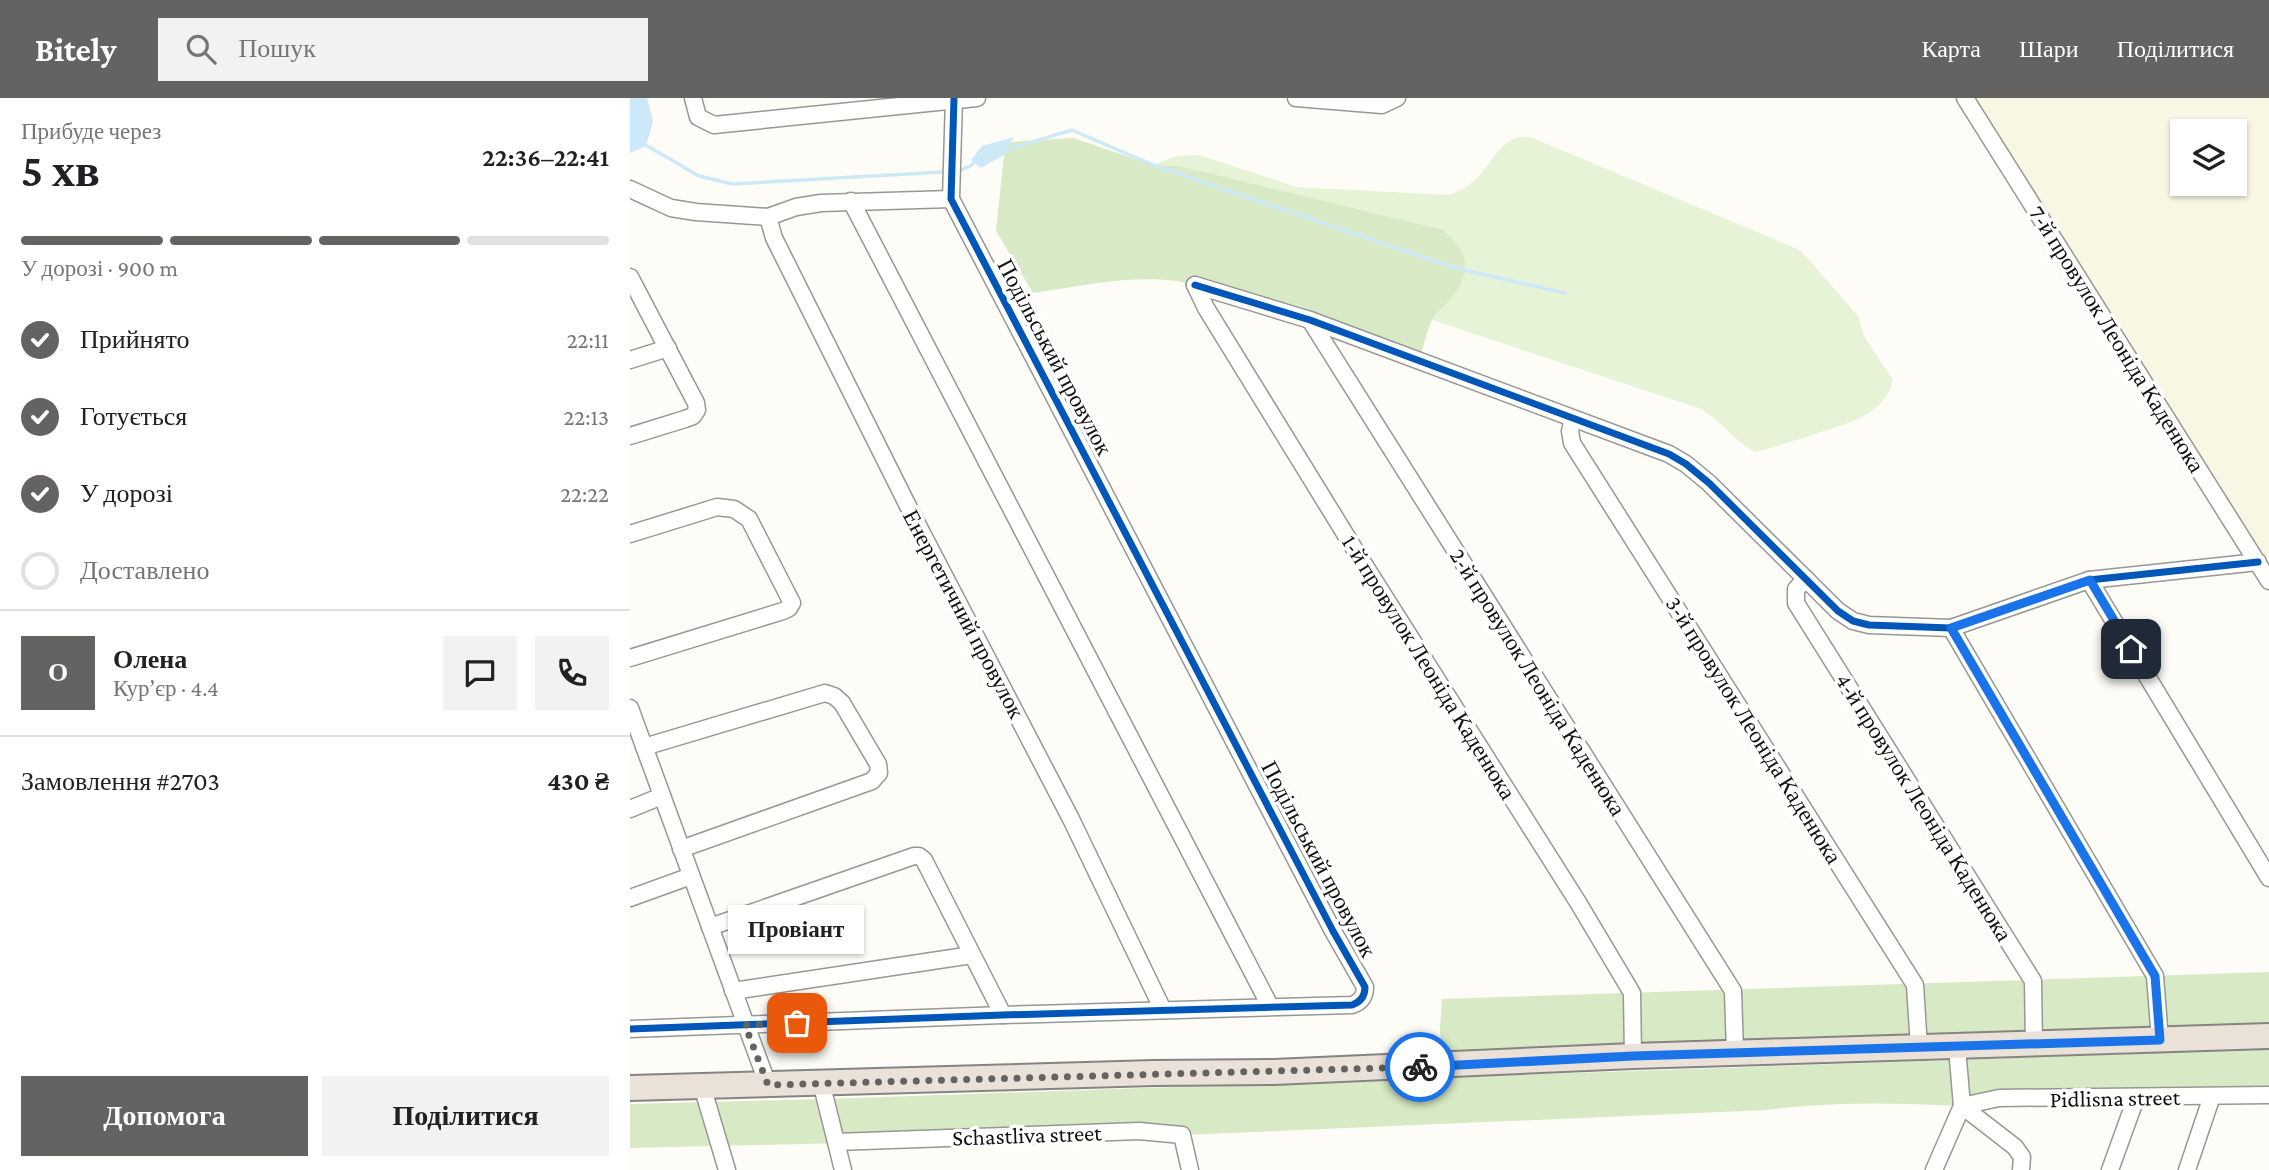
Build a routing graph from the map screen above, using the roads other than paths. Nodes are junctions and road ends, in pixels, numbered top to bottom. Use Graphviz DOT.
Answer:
graph roads {
  1 [pos="693,98"];
  2 [pos="978,98"];
  3 [pos="1296,98"];
  4 [pos="1397,98"];
  5 [pos="1965,98"];
  6 [pos="954,100"];
  7 [pos="630,189"];
  8 [pos="951,198"];
  9 [pos="851,201"];
  10 [pos="768,217"];
  11 [pos="630,277"];
  12 [pos="1310,320"];
  13 [pos="668,348"];
  14 [pos="630,360"];
  15 [pos="1573,419"];
  16 [pos="630,436"];
  17 [pos="630,534"];
  18 [pos="2258,562"];
  19 [pos="1806,579"];
  20 [pos="2090,580"];
  21 [pos="2269,581"];
  22 [pos="1951,628"];
  23 [pos="630,658"];
  24 [pos="630,708"];
  25 [pos="633,726"];
  26 [pos="644,747"];
  27 [pos="662,796"];
  28 [pos="630,808"];
  29 [pos="681,849"];
  30 [pos="691,876"];
  31 [pos="2269,878"];
  32 [pos="630,898"];
  33 [pos="710,927"];
  34 [pos="972,955"];
  35 [pos="733,991"];
  36 [pos="1270,1006"];
  37 [pos="1163,1010"];
  38 [pos="1003,1015"];
  39 [pos="745,1025"];
  40 [pos="630,1029"];
  41 [pos="2269,1036"];
  42 [pos="2160,1040"];
  43 [pos="2034,1045"];
  44 [pos="1919,1048"];
  45 [pos="1957,1048"];
  46 [pos="1735,1053"];
  47 [pos="1633,1056"];
  48 [pos="821,1082"];
  49 [pos="768,1085"];
  50 [pos="702,1086"];
  51 [pos="630,1088"];
  52 [pos="2269,1095"];
  53 [pos="2212,1096"];
  54 [pos="2136,1098"];
  55 [pos="1962,1106"];
  56 [pos="836,1142"];
  57 [pos="727,1170"];
  58 [pos="843,1170"];
  59 [pos="1190,1170"];
  60 [pos="1934,1170"];
  61 [pos="2021,1170"];
  62 [pos="2110,1170"];
  63 [pos="2187,1170"];
  1 -- 6 [label="street"];
  2 -- 6 [label="street"];
  3 -- 4 [label="street"];
  5 -- 18 [label="street, 7-й провулок Леоніда Каденюка"];
  6 -- 8 [label="street"];
  7 -- 10 [label="street"];
  8 -- 9 [label="street"];
  8 -- 36 [label="street, Подільський провулок"];
  9 -- 10 [label="street"];
  9 -- 36 [label="street"];
  10 -- 37 [label="street, Енергетичний провулок"];
  11 -- 13 [label="street"];
  12 -- 15 [label="street"];
  12 -- 46 [label="street, 2-й провулок Леоніда Каденюка"];
  12 -- 47 [label="street, 1-й провулок Леоніда Каденюка"];
  13 -- 14 [label="street"];
  13 -- 16 [label="street"];
  15 -- 19 [label="street"];
  15 -- 44 [label="street, 3-й провулок Леоніда Каденюка"];
  17 -- 23 [label="street"];
  18 -- 20 [label="street"];
  18 -- 21 [label="street, 7-й провулок Леоніда Каденюка"];
  19 -- 22 [label="street"];
  19 -- 43 [label="street, 4-й провулок Леоніда Каденюка"];
  20 -- 22 [label="street"];
  20 -- 31 [label="street"];
  22 -- 42 [label="street"];
  24 -- 25 [label="street"];
  25 -- 26 [label="street"];
  26 -- 27 [label="street"];
  26 -- 29 [label="street"];
  27 -- 28 [label="street"];
  27 -- 29 [label="street"];
  29 -- 30 [label="street"];
  30 -- 32 [label="street"];
  30 -- 33 [label="street"];
  33 -- 34 [label="street"];
  33 -- 35 [label="street"];
  34 -- 35 [label="street"];
  34 -- 38 [label="street"];
  35 -- 39 [label="street"];
  36 -- 37 [label="street, Подільський провулок"];
  37 -- 38 [label="street, Подільський провулок"];
  38 -- 39 [label="street, Подільський провулок"];
  39 -- 40 [label="street, Подільський провулок"];
  39 -- 49 [label="street"];
  41 -- 42 [label="highway"];
  42 -- 43 [label="highway"];
  43 -- 45 [label="highway"];
  44 -- 45 [label="highway"];
  44 -- 46 [label="highway"];
  45 -- 55 [label="street"];
  46 -- 47 [label="highway"];
  47 -- 48 [label="highway"];
  48 -- 49 [label="highway"];
  48 -- 56 [label="street"];
  49 -- 50 [label="highway"];
  50 -- 51 [label="highway"];
  50 -- 57 [label="street"];
  52 -- 53 [label="street, Pidlisna street"];
  53 -- 54 [label="street, Pidlisna street"];
  53 -- 63 [label="street"];
  54 -- 55 [label="street, Pidlisna street"];
  54 -- 62 [label="street"];
  55 -- 60 [label="street"];
  55 -- 61 [label="street"];
  56 -- 58 [label="street"];
  56 -- 59 [label="street, Schastliva street"];
}
